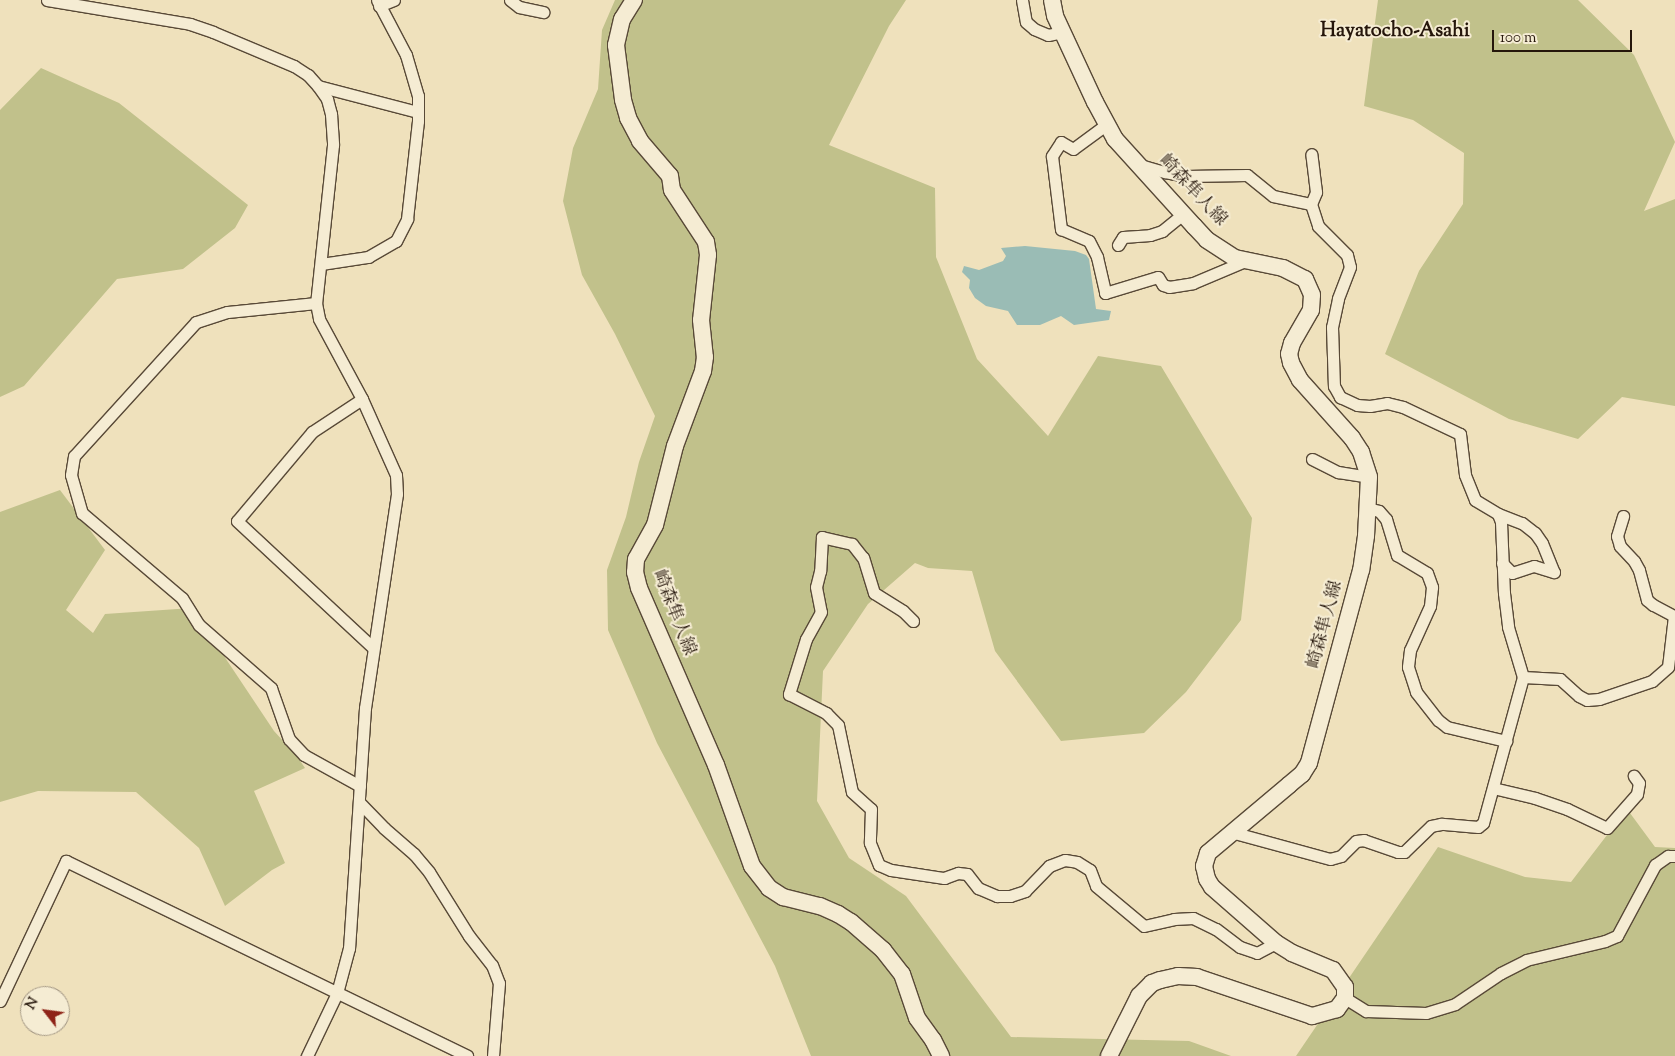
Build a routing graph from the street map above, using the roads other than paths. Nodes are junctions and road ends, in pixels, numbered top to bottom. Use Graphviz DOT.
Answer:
graph roads {
  1 [pos="47,0"];
  2 [pos="394,0"];
  3 [pos="510,0"];
  4 [pos="634,0"];
  5 [pos="1022,0"];
  6 [pos="1052,0"];
  7 [pos="378,3"];
  8 [pos="543,12"];
  9 [pos="1064,32"];
  10 [pos="318,86"];
  11 [pos="418,112"];
  12 [pos="1107,124"];
  13 [pos="1311,154"];
  14 [pos="1140,165"];
  15 [pos="1311,204"];
  16 [pos="1183,214"];
  17 [pos="1118,245"];
  18 [pos="1245,261"];
  19 [pos="321,264"];
  20 [pos="316,303"];
  21 [pos="362,399"];
  22 [pos="1312,459"];
  23 [pos="1369,477"];
  24 [pos="1367,508"];
  25 [pos="1498,514"];
  26 [pos="1623,516"];
  27 [pos="1502,563"];
  28 [pos="1675,614"];
  29 [pos="913,621"];
  30 [pos="373,648"];
  31 [pos="1523,677"];
  32 [pos="1506,741"];
  33 [pos="1634,776"];
  34 [pos="360,786"];
  35 [pos="1493,788"];
  36 [pos="359,802"];
  37 [pos="1231,832"];
  38 [pos="1675,856"];
  39 [pos="1276,943"];
  40 [pos="337,993"];
  41 [pos="1344,998"];
  42 [pos="0,1001"];
  43 [pos="307,1056"];
  44 [pos="467,1056"];
  45 [pos="493,1056"];
  46 [pos="941,1056"];
  47 [pos="1109,1056"];
  1 -- 10 [label="street"];
  2 -- 7 [label="street"];
  3 -- 8 [label="street"];
  4 -- 46 [label="main road, 崎森隼人線"];
  5 -- 9 [label="street"];
  6 -- 9 [label="main road, 崎森隼人線"];
  7 -- 11 [label="street"];
  9 -- 12 [label="main road, 崎森隼人線"];
  10 -- 11 [label="street"];
  10 -- 19 [label="street"];
  11 -- 19 [label="street"];
  12 -- 14 [label="main road, 崎森隼人線"];
  12 -- 18 [label="street"];
  13 -- 15 [label="street"];
  14 -- 15 [label="street"];
  14 -- 16 [label="main road, 崎森隼人線"];
  15 -- 25 [label="street"];
  16 -- 17 [label="street"];
  16 -- 18 [label="main road, 崎森隼人線"];
  18 -- 23 [label="main road, 崎森隼人線"];
  19 -- 20 [label="street"];
  20 -- 21 [label="street"];
  20 -- 34 [label="street"];
  21 -- 30 [label="street"];
  21 -- 30 [label="street"];
  22 -- 23 [label="street"];
  23 -- 24 [label="main road, 崎森隼人線"];
  24 -- 32 [label="street"];
  24 -- 37 [label="main road, 崎森隼人線"];
  25 -- 27 [label="street"];
  25 -- 27 [label="street"];
  26 -- 28 [label="street"];
  27 -- 31 [label="street"];
  28 -- 31 [label="street"];
  29 -- 39 [label="street"];
  30 -- 34 [label="street"];
  31 -- 32 [label="street"];
  32 -- 35 [label="street"];
  33 -- 35 [label="street"];
  34 -- 36 [label="street"];
  35 -- 37 [label="street"];
  36 -- 40 [label="street"];
  36 -- 45 [label="street"];
  37 -- 39 [label="main road, 崎森隼人線"];
  38 -- 41 [label="street"];
  39 -- 41 [label="main road, 崎森隼人線"];
  40 -- 42 [label="street"];
  40 -- 43 [label="street"];
  40 -- 44 [label="street"];
  41 -- 47 [label="main road"];
}
